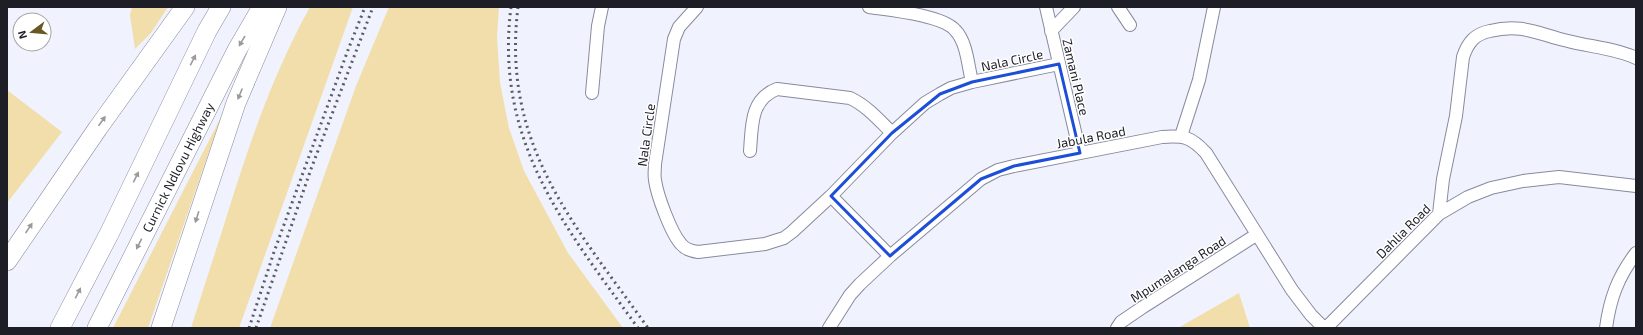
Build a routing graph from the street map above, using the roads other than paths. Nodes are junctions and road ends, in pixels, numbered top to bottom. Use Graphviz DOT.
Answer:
graph roads {
  1 [pos="185,7"];
  2 [pos="221,7"];
  3 [pos="262,7"];
  4 [pos="277,7"];
  5 [pos="602,7"];
  6 [pos="697,7"];
  7 [pos="869,7"];
  8 [pos="1046,7"];
  9 [pos="1074,7"];
  10 [pos="1118,7"];
  11 [pos="1214,7"];
  12 [pos="1130,25"];
  13 [pos="1052,31"];
  14 [pos="1636,58"];
  15 [pos="1059,64"];
  16 [pos="972,82"];
  17 [pos="592,93"];
  18 [pos="892,133"];
  19 [pos="1181,136"];
  20 [pos="750,151"];
  21 [pos="1080,153"];
  22 [pos="1636,186"];
  23 [pos="831,196"];
  24 [pos="1439,214"];
  25 [pos="1256,235"];
  26 [pos="1636,253"];
  27 [pos="890,256"];
  28 [pos="7,260"];
  29 [pos="60,328"];
  30 [pos="97,328"];
  31 [pos="161,328"];
  32 [pos="829,328"];
  33 [pos="1117,328"];
  34 [pos="1325,328"];
  35 [pos="1606,328"];
  28 -- 1 [label="main road, one-way"];
  29 -- 2 [label="main road, one-way"];
  3 -- 30 [label="main road, Curnick Ndlovu Highway, one-way"];
  4 -- 31 [label="main road, one-way"];
  5 -- 17 [label="street"];
  6 -- 23 [label="street, Nala Circle"];
  7 -- 16 [label="street, Nala Circle"];
  8 -- 13 [label="street, Zamani Place"];
  9 -- 13 [label="street"];
  10 -- 12 [label="street"];
  11 -- 19 [label="street"];
  13 -- 15 [label="street, Zamani Place"];
  14 -- 24 [label="street"];
  15 -- 16 [label="street, Nala Circle"];
  15 -- 21 [label="street, Zamani Place"];
  16 -- 18 [label="street, Nala Circle"];
  18 -- 20 [label="street"];
  18 -- 23 [label="street, Nala Circle"];
  19 -- 21 [label="street, Jabula Road"];
  19 -- 25 [label="street"];
  21 -- 27 [label="street, Jabula Road"];
  22 -- 24 [label="street, Dahlia Road"];
  23 -- 27 [label="street"];
  24 -- 34 [label="street, Dahlia Road"];
  25 -- 33 [label="street, Mpumalanga Road"];
  25 -- 34 [label="street"];
  26 -- 35 [label="street"];
  27 -- 32 [label="street, Jabula Road"];
}
